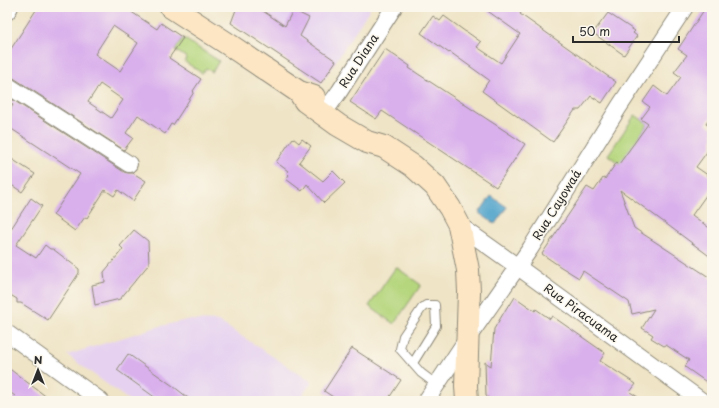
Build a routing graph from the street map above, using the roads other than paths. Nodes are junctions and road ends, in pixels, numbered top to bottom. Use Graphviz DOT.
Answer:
graph roads {
  1 [pos="10,7"];
  2 [pos="172,7"];
  3 [pos="394,7"];
  4 [pos="685,7"];
  5 [pos="7,12"];
  6 [pos="7,85"];
  7 [pos="326,109"];
  8 [pos="129,164"];
  9 [pos="459,225"];
  10 [pos="518,267"];
  11 [pos="7,333"];
  12 [pos="467,339"];
  13 [pos="413,363"];
  14 [pos="437,385"];
  15 [pos="101,401"];
  16 [pos="426,401"];
  17 [pos="467,401"];
  18 [pos="702,401"];
  1 -- 5 [label="street"];
  2 -- 7 [label="main road"];
  3 -- 7 [label="street, Rua Diana"];
  4 -- 10 [label="street, Rua Cayowaá"];
  6 -- 8 [label="street"];
  7 -- 9 [label="main road"];
  9 -- 10 [label="street, Rua Piracuama"];
  9 -- 12 [label="main road"];
  10 -- 12 [label="street, Rua Cayowaá"];
  10 -- 18 [label="street, Rua Piracuama"];
  11 -- 15 [label="street"];
  12 -- 14 [label="street, Rua Cayowaá"];
  12 -- 17 [label="main road"];
  13 -- 13 [label="lane"];
  13 -- 14 [label="lane"];
  14 -- 16 [label="street, Rua Cayowaá"];
}
